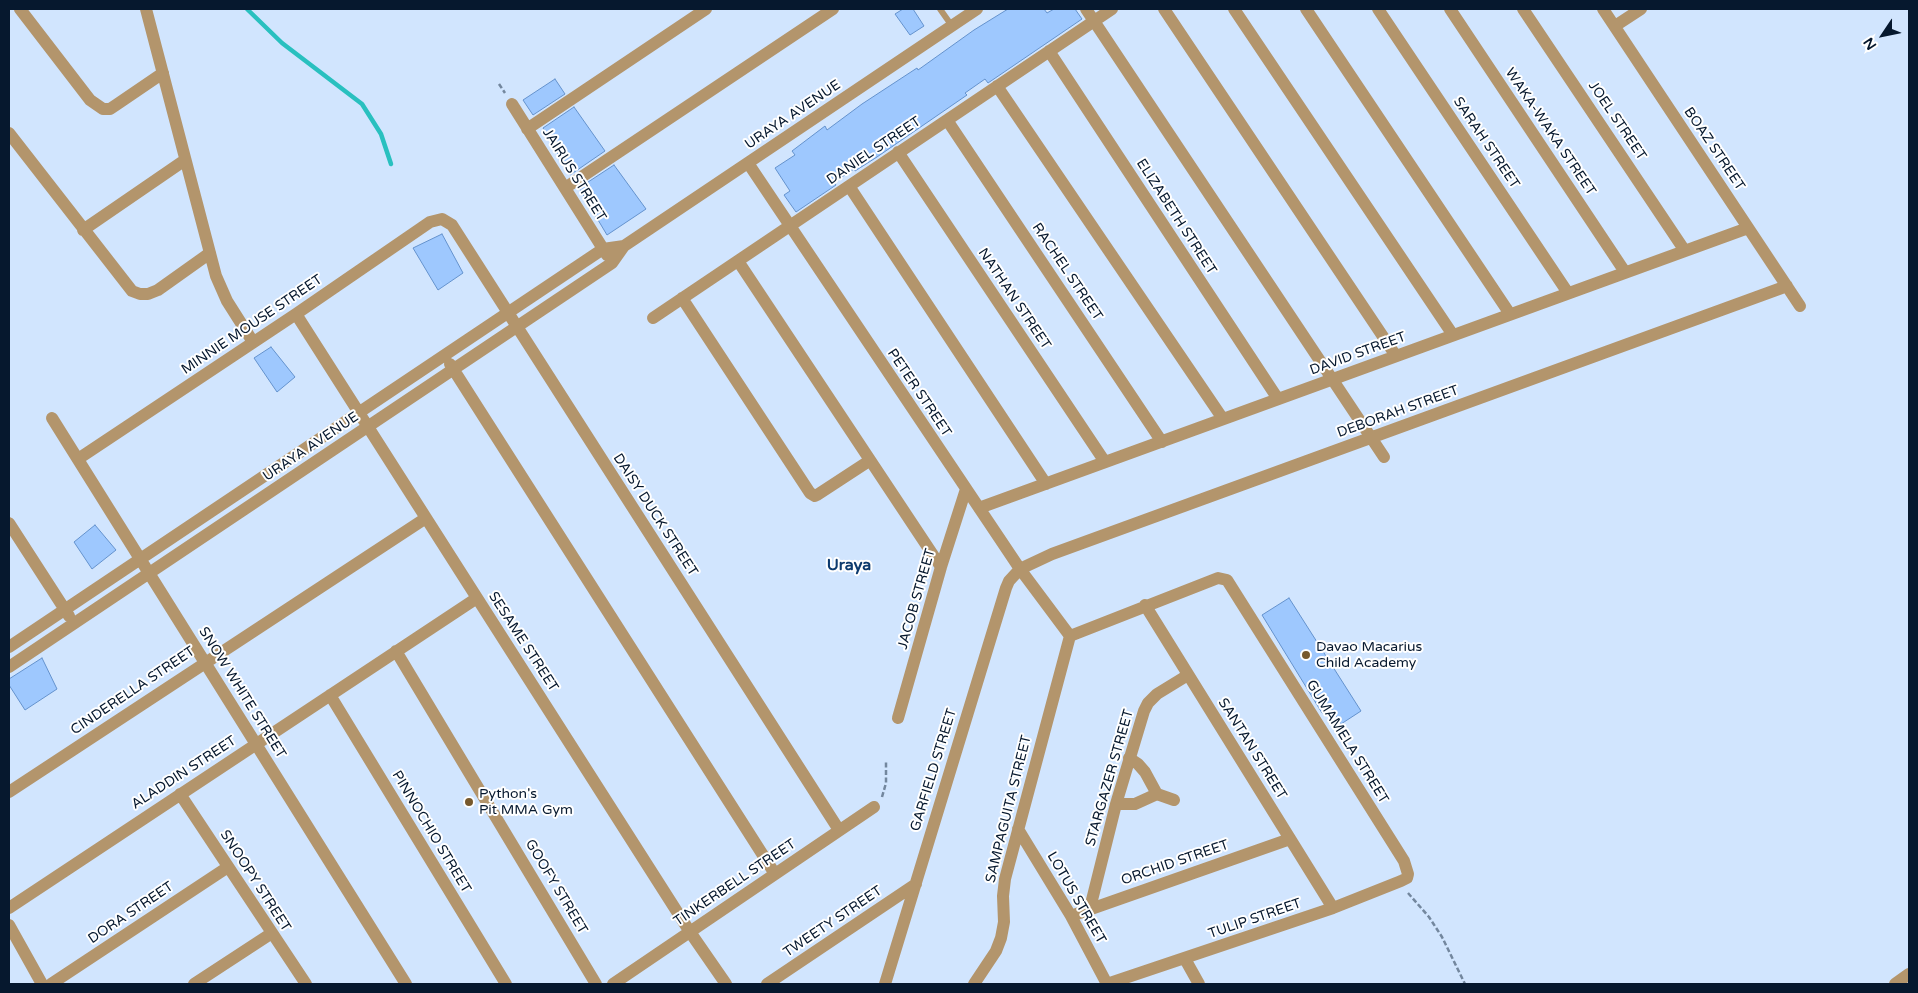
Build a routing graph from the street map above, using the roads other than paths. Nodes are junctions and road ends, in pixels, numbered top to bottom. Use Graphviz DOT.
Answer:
graph roads {
  1 [pos="20,9"];
  2 [pos="146,9"];
  3 [pos="706,9"];
  4 [pos="833,9"];
  5 [pos="940,9"];
  6 [pos="977,9"];
  7 [pos="1086,9"];
  8 [pos="1112,9"];
  9 [pos="1164,9"];
  10 [pos="1234,9"];
  11 [pos="1306,9"];
  12 [pos="1378,9"];
  13 [pos="1450,9"];
  14 [pos="1523,9"];
  15 [pos="1603,9"];
  16 [pos="1641,9"];
  17 [pos="1094,21"];
  18 [pos="952,26"];
  19 [pos="1615,26"];
  20 [pos="1049,51"];
  21 [pos="163,73"];
  22 [pos="997,86"];
  23 [pos="512,104"];
  24 [pos="948,120"];
  25 [pos="527,129"];
  26 [pos="9,134"];
  27 [pos="898,152"];
  28 [pos="185,160"];
  29 [pos="748,164"];
  30 [pos="849,186"];
  31 [pos="565,188"];
  32 [pos="442,219"];
  33 [pos="789,226"];
  34 [pos="1748,228"];
  35 [pos="83,230"];
  36 [pos="624,246"];
  37 [pos="603,249"];
  38 [pos="1685,250"];
  39 [pos="210,252"];
  40 [pos="738,260"];
  41 [pos="612,263"];
  42 [pos="1625,272"];
  43 [pos="1787,286"];
  44 [pos="1568,293"];
  45 [pos="682,298"];
  46 [pos="1800,306"];
  47 [pos="508,313"];
  48 [pos="296,314"];
  49 [pos="1510,314"];
  50 [pos="653,318"];
  51 [pos="517,327"];
  52 [pos="1453,335"];
  53 [pos="253,342"];
  54 [pos="444,355"];
  55 [pos="1396,356"];
  56 [pos="454,369"];
  57 [pos="1333,379"];
  58 [pos="1278,399"];
  59 [pos="359,412"];
  60 [pos="52,418"];
  61 [pos="1223,419"];
  62 [pos="368,427"];
  63 [pos="1372,438"];
  64 [pos="1162,442"];
  65 [pos="1384,457"];
  66 [pos="78,459"];
  67 [pos="869,461"];
  68 [pos="1105,462"];
  69 [pos="1046,484"];
  70 [pos="249,486"];
  71 [pos="966,490"];
  72 [pos="259,500"];
  73 [pos="979,508"];
  74 [pos="426,518"];
  75 [pos="9,523"];
  76 [pos="140,559"];
  77 [pos="941,567"];
  78 [pos="1020,569"];
  79 [pos="149,573"];
  80 [pos="477,598"];
  81 [pos="1145,606"];
  82 [pos="64,609"];
  83 [pos="74,624"];
  84 [pos="1070,636"];
  85 [pos="9,647"];
  86 [pos="396,652"];
  87 [pos="205,662"];
  88 [pos="9,667"];
  89 [pos="1188,675"];
  90 [pos="330,695"];
  91 [pos="898,718"];
  92 [pos="256,744"];
  93 [pos="1129,758"];
  94 [pos="9,792"];
  95 [pos="180,794"];
  96 [pos="1157,794"];
  97 [pos="1174,800"];
  98 [pos="1116,804"];
  99 [pos="874,806"];
  100 [pos="1018,829"];
  101 [pos="839,830"];
  102 [pos="1290,839"];
  103 [pos="228,867"];
  104 [pos="775,874"];
  105 [pos="1405,877"];
  106 [pos="916,884"];
  107 [pos="9,908"];
  108 [pos="1090,908"];
  109 [pos="1333,908"];
  110 [pos="1071,916"];
  111 [pos="9,925"];
  112 [pos="690,932"];
  113 [pos="272,933"];
  114 [pos="1185,959"];
  115 [pos="1909,974"];
  116 [pos="42,984"];
  117 [pos="51,984"];
  118 [pos="194,984"];
  119 [pos="306,984"];
  120 [pos="406,984"];
  121 [pos="506,984"];
  122 [pos="596,984"];
  123 [pos="613,984"];
  124 [pos="726,984"];
  125 [pos="766,984"];
  126 [pos="885,984"];
  127 [pos="974,984"];
  128 [pos="1107,984"];
  129 [pos="1199,984"];
  130 [pos="1895,984"];
  1 -- 21 [label="street"];
  2 -- 21 [label="street"];
  3 -- 25 [label="street"];
  4 -- 31 [label="street"];
  5 -- 18 [label="lane"];
  6 -- 18 [label="street, URAYA AVENUE"];
  7 -- 17 [label="street"];
  8 -- 17 [label="street, DANIEL STREET"];
  9 -- 55 [label="street"];
  10 -- 52 [label="street"];
  11 -- 49 [label="street"];
  12 -- 44 [label="street, SARAH STREET"];
  13 -- 42 [label="street, WAKA-WAKA STREET"];
  14 -- 38 [label="street, JOEL STREET"];
  15 -- 19 [label="street, BOAZ STREET"];
  16 -- 19 [label="street"];
  17 -- 20 [label="street, DANIEL STREET"];
  17 -- 57 [label="street"];
  18 -- 29 [label="street, URAYA AVENUE"];
  19 -- 34 [label="street, BOAZ STREET"];
  20 -- 22 [label="street, DANIEL STREET"];
  20 -- 58 [label="street, ELIZABETH STREET"];
  21 -- 28 [label="street"];
  22 -- 24 [label="street, DANIEL STREET"];
  22 -- 61 [label="street"];
  23 -- 25 [label="street, JAIRUS STREET"];
  24 -- 27 [label="street, DANIEL STREET"];
  24 -- 64 [label="street, RACHEL STREET"];
  25 -- 31 [label="street, JAIRUS STREET"];
  26 -- 35 [label="street"];
  27 -- 30 [label="street, DANIEL STREET"];
  27 -- 68 [label="street, NATHAN STREET"];
  28 -- 35 [label="street"];
  28 -- 39 [label="street"];
  29 -- 33 [label="street, PETER STREET"];
  29 -- 36 [label="street, URAYA AVENUE"];
  30 -- 33 [label="street, DANIEL STREET"];
  30 -- 69 [label="street"];
  31 -- 37 [label="street, JAIRUS STREET"];
  32 -- 47 [label="street, DAISY DUCK STREET"];
  32 -- 48 [label="street, MINNIE MOUSE STREET"];
  33 -- 40 [label="street, DANIEL STREET"];
  33 -- 71 [label="street, PETER STREET"];
  34 -- 38 [label="street, DAVID STREET"];
  34 -- 43 [label="street, BOAZ STREET"];
  35 -- 39 [label="street"];
  36 -- 37 [label="street, URAYA AVENUE"];
  36 -- 41 [label="street, URAYA AVENUE"];
  37 -- 41 [label="street, JAIRUS STREET"];
  37 -- 47 [label="street, URAYA AVENUE"];
  38 -- 42 [label="street, DAVID STREET"];
  39 -- 53 [label="street"];
  40 -- 45 [label="street, DANIEL STREET"];
  40 -- 67 [label="street"];
  41 -- 51 [label="street, URAYA AVENUE"];
  42 -- 44 [label="street, DAVID STREET"];
  43 -- 46 [label="street, BOAZ STREET"];
  43 -- 63 [label="street, DEBORAH STREET"];
  44 -- 49 [label="street, DAVID STREET"];
  45 -- 50 [label="street, DANIEL STREET"];
  45 -- 67 [label="street"];
  47 -- 51 [label="street, DAISY DUCK STREET"];
  47 -- 54 [label="street, URAYA AVENUE"];
  48 -- 53 [label="street, MINNIE MOUSE STREET"];
  48 -- 59 [label="street, SESAME STREET"];
  49 -- 52 [label="street, DAVID STREET"];
  51 -- 56 [label="street, URAYA AVENUE"];
  51 -- 101 [label="street, DAISY DUCK STREET"];
  52 -- 55 [label="street, DAVID STREET"];
  53 -- 66 [label="street, MINNIE MOUSE STREET"];
  54 -- 56 [label="street"];
  54 -- 59 [label="street, URAYA AVENUE"];
  55 -- 57 [label="street, DAVID STREET"];
  56 -- 62 [label="street, URAYA AVENUE"];
  56 -- 104 [label="street"];
  57 -- 58 [label="street, DAVID STREET"];
  57 -- 63 [label="street"];
  58 -- 61 [label="street, DAVID STREET"];
  59 -- 62 [label="street, SESAME STREET"];
  59 -- 70 [label="street, URAYA AVENUE"];
  60 -- 66 [label="street, SNOW WHITE STREET"];
  61 -- 64 [label="street, DAVID STREET"];
  62 -- 72 [label="street, URAYA AVENUE"];
  62 -- 74 [label="street, SESAME STREET"];
  63 -- 65 [label="street"];
  63 -- 78 [label="street, DEBORAH STREET"];
  64 -- 68 [label="street, DAVID STREET"];
  66 -- 76 [label="street, SNOW WHITE STREET"];
  67 -- 77 [label="street"];
  68 -- 69 [label="street, DAVID STREET"];
  69 -- 73 [label="street, DAVID STREET"];
  70 -- 72 [label="street"];
  70 -- 76 [label="street, URAYA AVENUE"];
  71 -- 73 [label="street, PETER STREET"];
  71 -- 77 [label="street, JACOB STREET"];
  72 -- 79 [label="street, URAYA AVENUE"];
  73 -- 78 [label="street, PETER STREET"];
  74 -- 80 [label="street, SESAME STREET"];
  74 -- 87 [label="street, CINDERELLA STREET"];
  75 -- 82 [label="street"];
  76 -- 79 [label="street, SNOW WHITE STREET"];
  76 -- 82 [label="street, URAYA AVENUE"];
  77 -- 91 [label="street, JACOB STREET"];
  78 -- 84 [label="street, PETER STREET"];
  78 -- 106 [label="street, GARFIELD STREET"];
  79 -- 83 [label="street, URAYA AVENUE"];
  79 -- 87 [label="street, SNOW WHITE STREET"];
  80 -- 86 [label="street, ALADDIN STREET"];
  80 -- 112 [label="street, SESAME STREET"];
  81 -- 84 [label="street"];
  81 -- 89 [label="street, SANTAN STREET"];
  81 -- 105 [label="street, GUMAMELA STREET"];
  82 -- 83 [label="street"];
  82 -- 85 [label="street, URAYA AVENUE"];
  83 -- 88 [label="street, URAYA AVENUE"];
  84 -- 100 [label="street, SAMPAGUITA STREET"];
  86 -- 90 [label="street, ALADDIN STREET"];
  86 -- 122 [label="street, GOOFY STREET"];
  87 -- 92 [label="street, SNOW WHITE STREET"];
  87 -- 94 [label="street, CINDERELLA STREET"];
  89 -- 93 [label="street, STARGAZER STREET"];
  89 -- 102 [label="street, SANTAN STREET"];
  90 -- 92 [label="street, ALADDIN STREET"];
  90 -- 121 [label="street, PINNOCHIO STREET"];
  92 -- 95 [label="street, ALADDIN STREET"];
  92 -- 120 [label="street, SNOW WHITE STREET"];
  93 -- 96 [label="street"];
  93 -- 98 [label="street, STARGAZER STREET"];
  95 -- 103 [label="street, SNOOPY STREET"];
  95 -- 107 [label="street, ALADDIN STREET"];
  96 -- 97 [label="street"];
  96 -- 98 [label="street"];
  98 -- 108 [label="street, STARGAZER STREET"];
  99 -- 101 [label="street, TINKERBELL STREET"];
  100 -- 110 [label="street, LOTUS STREET"];
  100 -- 127 [label="street, SAMPAGUITA STREET"];
  101 -- 104 [label="street, TINKERBELL STREET"];
  102 -- 108 [label="street, ORCHID STREET"];
  102 -- 109 [label="street, SANTAN STREET"];
  103 -- 113 [label="street, SNOOPY STREET"];
  103 -- 117 [label="street, DORA STREET"];
  104 -- 112 [label="street, TINKERBELL STREET"];
  105 -- 109 [label="street, TULIP STREET"];
  106 -- 125 [label="street, TWEETY STREET"];
  106 -- 126 [label="street, GARFIELD STREET"];
  108 -- 110 [label="street, ORCHID STREET"];
  109 -- 114 [label="street, TULIP STREET"];
  110 -- 128 [label="street, LOTUS STREET"];
  111 -- 116 [label="street"];
  112 -- 123 [label="street, TINKERBELL STREET"];
  112 -- 124 [label="street, SESAME STREET"];
  113 -- 118 [label="street"];
  113 -- 119 [label="street, SNOOPY STREET"];
  114 -- 128 [label="street, TULIP STREET"];
  114 -- 129 [label="street"];
  115 -- 130 [label="street"];
}
